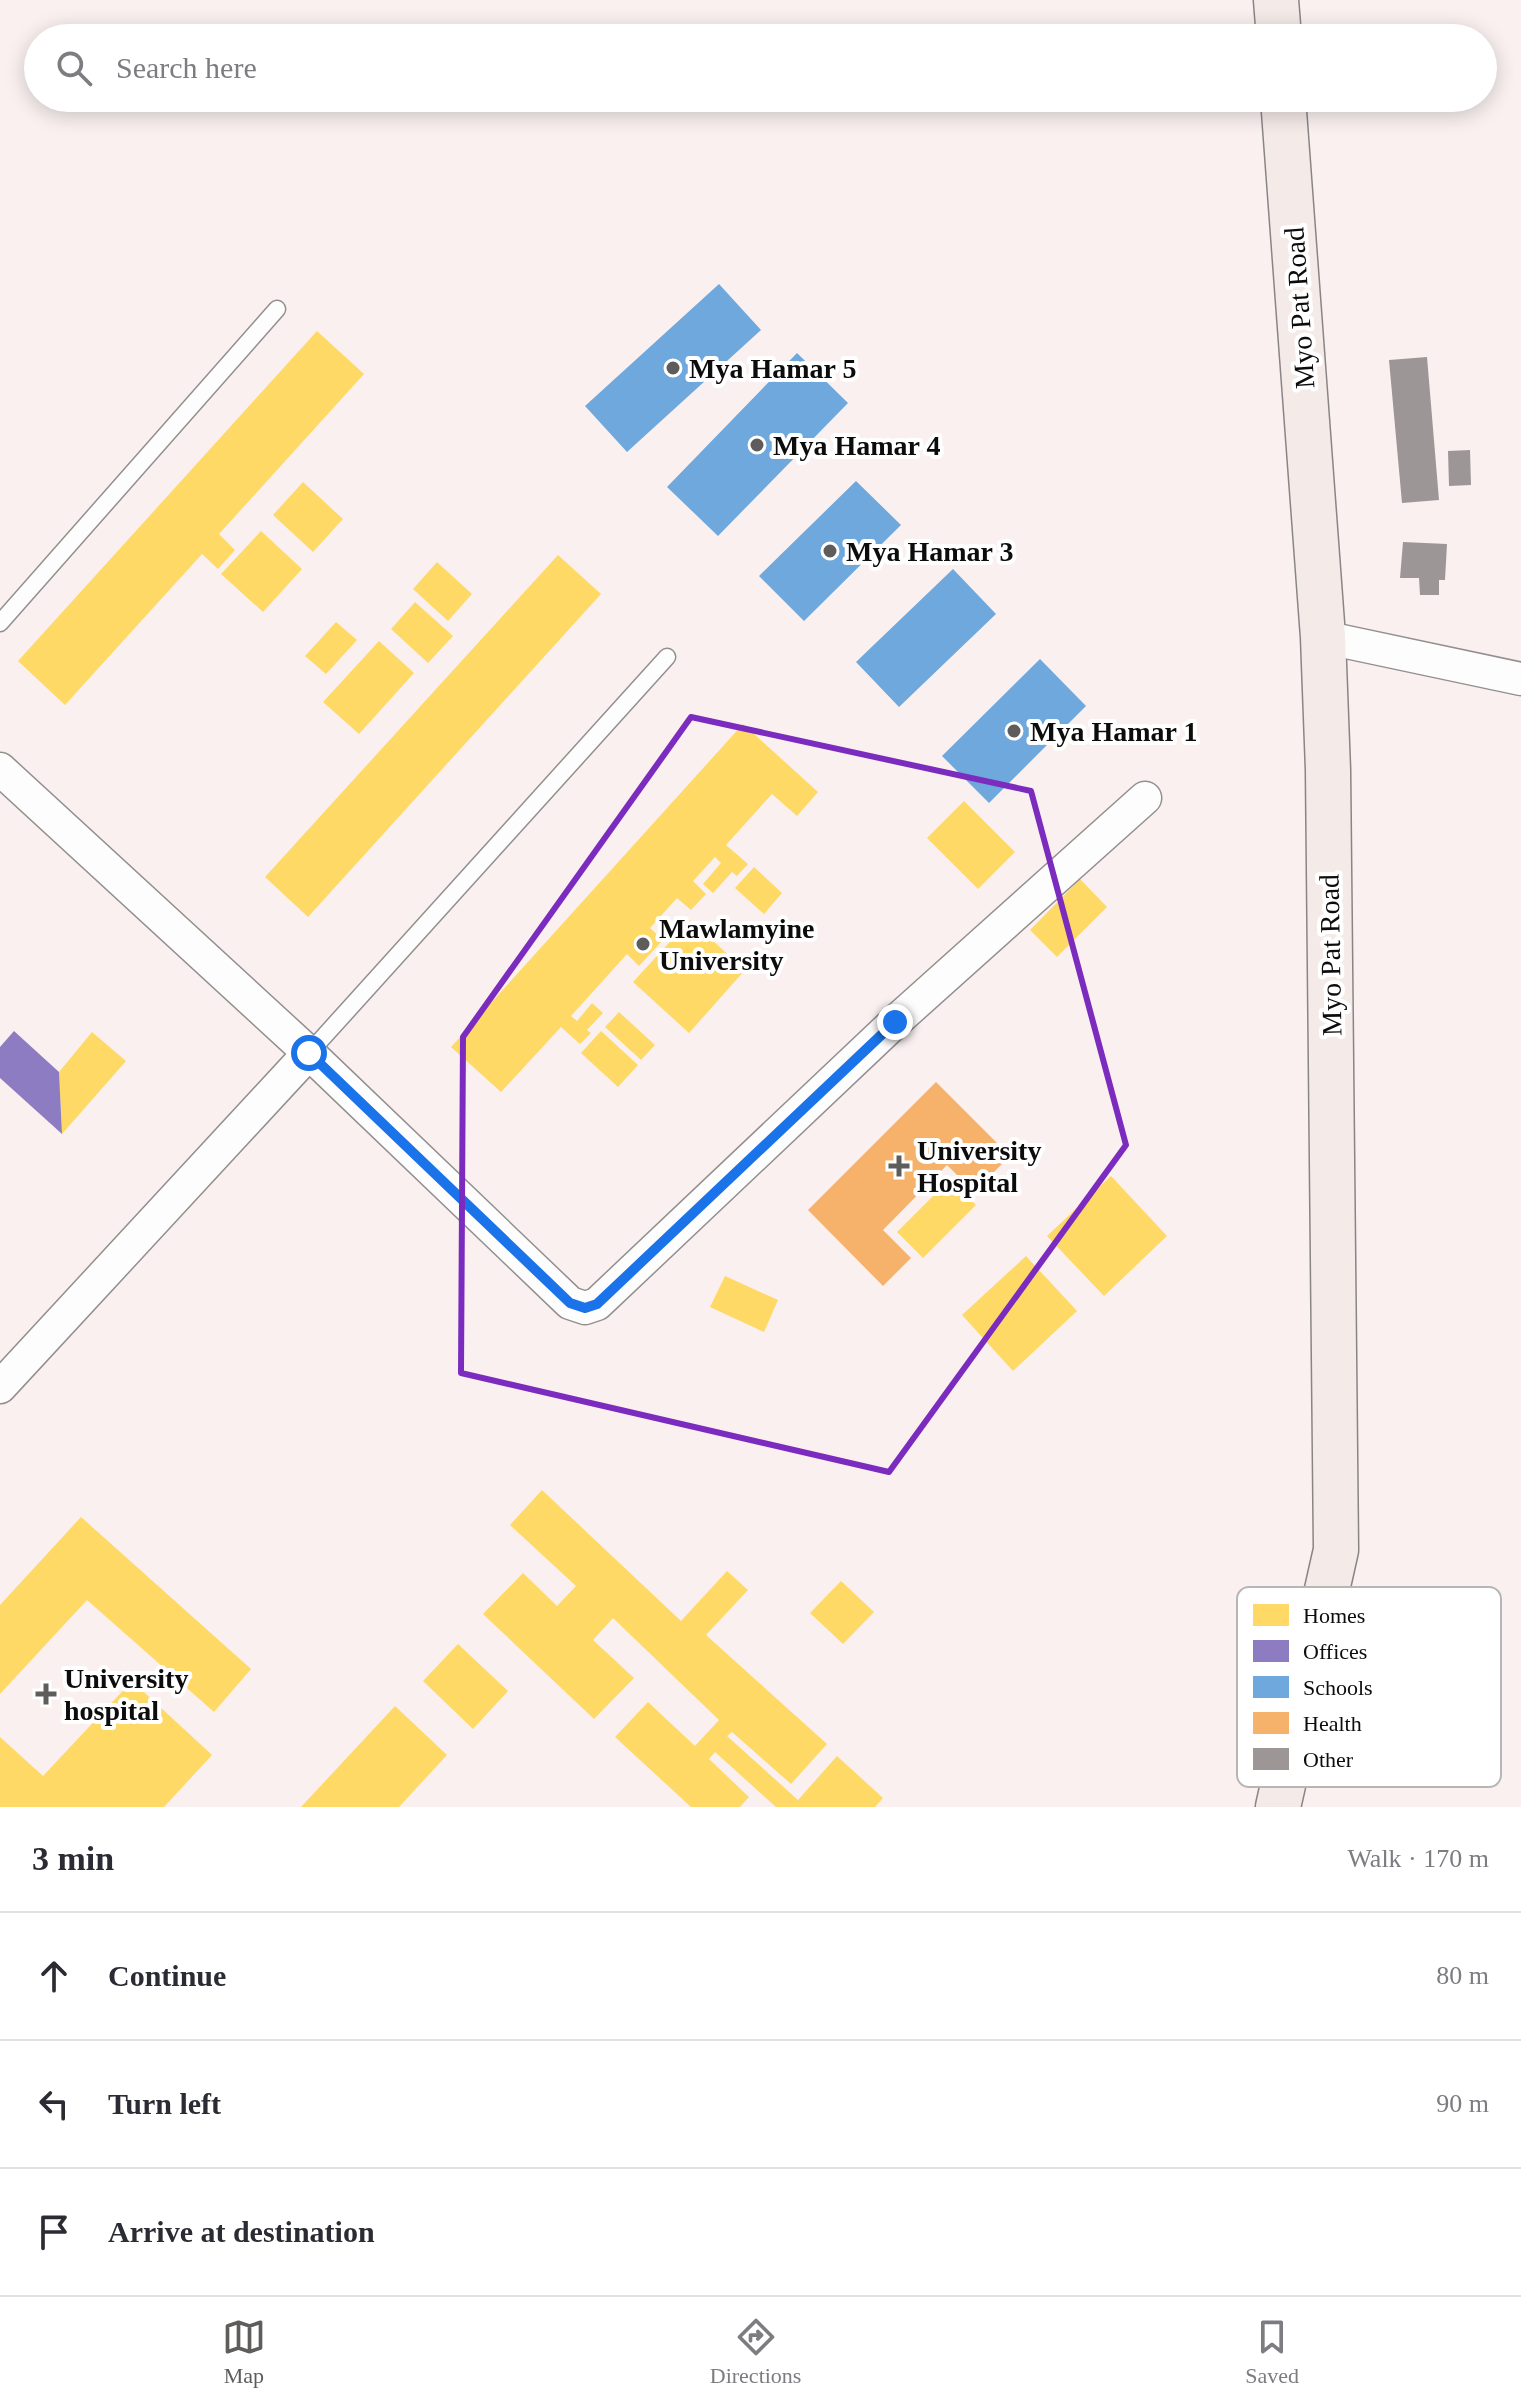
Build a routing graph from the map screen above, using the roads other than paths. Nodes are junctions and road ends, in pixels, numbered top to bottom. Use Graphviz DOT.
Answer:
graph roads {
  1 [pos="1276,0"];
  2 [pos="1278,24"];
  3 [pos="1284,112"];
  4 [pos="277,309"];
  5 [pos="0,623"];
  6 [pos="1323,637"];
  7 [pos="667,657"];
  8 [pos="1521,679"];
  9 [pos="0,769"];
  10 [pos="1145,798"];
  11 [pos="309,1053"];
  12 [pos="0,1387"];
  13 [pos="1328,1587"];
  14 [pos="1283,1787"];
  15 [pos="1278,1807"];
  1 -- 2 [label="main road"];
  3 -- 6 [label="main road, Myo Pat Road"];
  4 -- 5 [label="lane"];
  6 -- 8 [label="street"];
  6 -- 13 [label="main road, Myo Pat Road"];
  7 -- 11 [label="lane"];
  9 -- 11 [label="street"];
  10 -- 11 [label="street"];
  11 -- 12 [label="street"];
  14 -- 15 [label="main road, Myo Pat Road"];
}
